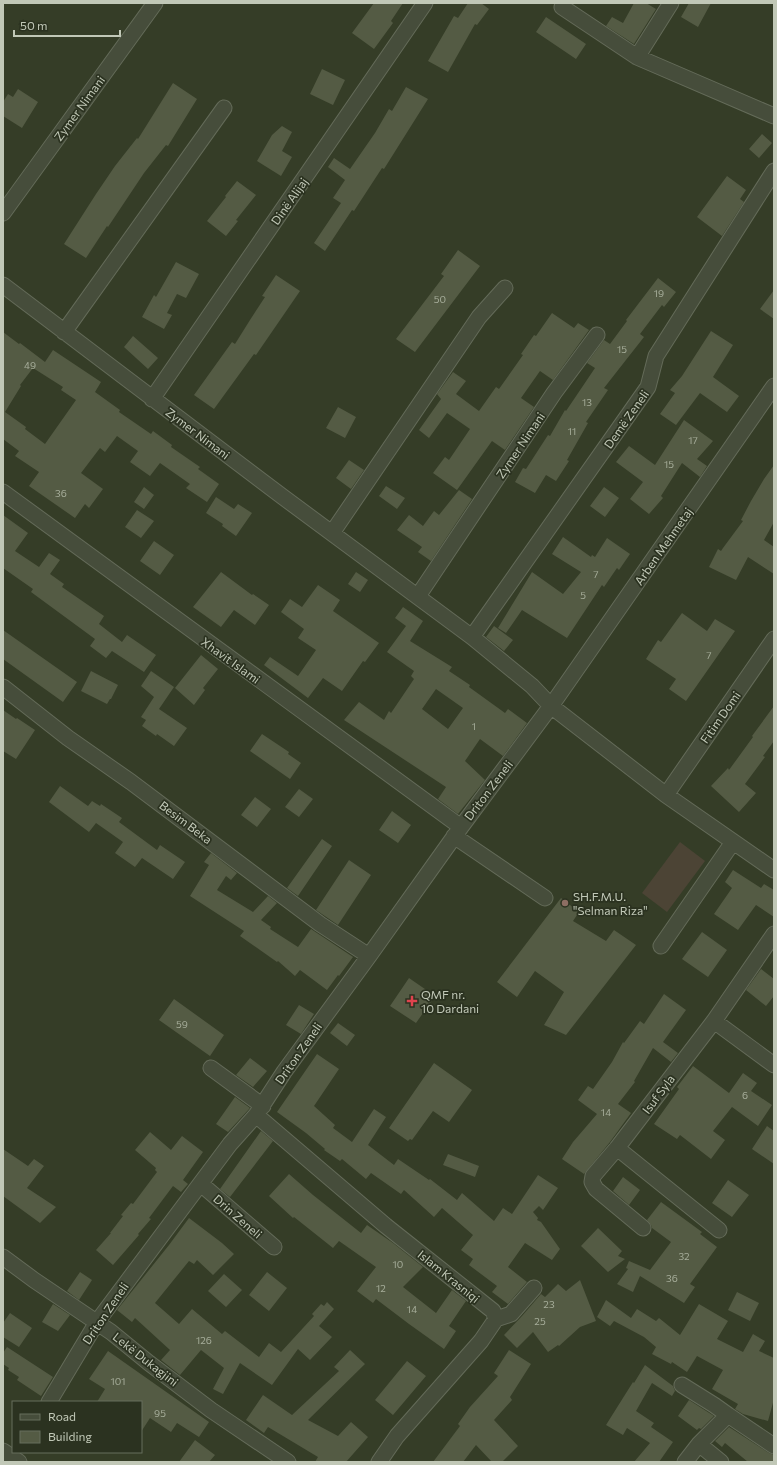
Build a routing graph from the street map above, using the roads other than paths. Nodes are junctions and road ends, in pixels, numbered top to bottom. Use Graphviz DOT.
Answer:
graph roads {
  1 [pos="155,3"];
  2 [pos="425,3"];
  3 [pos="564,3"];
  4 [pos="671,3"];
  5 [pos="637,57"];
  6 [pos="224,108"];
  7 [pos="774,116"];
  8 [pos="774,170"];
  9 [pos="3,213"];
  10 [pos="3,285"];
  11 [pos="505,288"];
  12 [pos="64,332"];
  13 [pos="597,336"];
  14 [pos="774,386"];
  15 [pos="152,399"];
  16 [pos="3,492"];
  17 [pos="332,533"];
  18 [pos="418,596"];
  19 [pos="472,637"];
  20 [pos="774,639"];
  21 [pos="3,687"];
  22 [pos="551,706"];
  23 [pos="666,795"];
  24 [pos="457,831"];
  25 [pos="734,842"];
  26 [pos="774,870"];
  27 [pos="545,898"];
  28 [pos="774,934"];
  29 [pos="661,946"];
  30 [pos="369,956"];
  31 [pos="714,1021"];
  32 [pos="774,1066"];
  33 [pos="211,1068"];
  34 [pos="259,1110"];
  35 [pos="617,1148"];
  36 [pos="201,1184"];
  37 [pos="643,1228"];
  38 [pos="719,1230"];
  39 [pos="274,1247"];
  40 [pos="3,1257"];
  41 [pos="534,1288"];
  42 [pos="496,1319"];
  43 [pos="97,1322"];
  44 [pos="682,1385"];
  45 [pos="50,1401"];
  46 [pos="728,1415"];
  47 [pos="699,1444"];
  48 [pos="774,1446"];
  49 [pos="288,1462"];
  50 [pos="379,1462"];
  51 [pos="685,1462"];
  52 [pos="722,1462"];
  1 -- 9 [label="street, Zymer Nimani"];
  2 -- 15 [label="street, Dinë Alijaj"];
  3 -- 5 [label="street"];
  4 -- 5 [label="street"];
  5 -- 7 [label="street"];
  6 -- 12 [label="street"];
  8 -- 19 [label="street, Demë Zeneli"];
  10 -- 12 [label="street, Zymer Nimani"];
  11 -- 17 [label="street"];
  12 -- 15 [label="street, Zymer Nimani"];
  13 -- 18 [label="street, Zymer Nimani"];
  14 -- 22 [label="street, Arben Mehmetaj"];
  15 -- 17 [label="street, Zymer Nimani"];
  16 -- 24 [label="street, Xhavit Islami"];
  17 -- 18 [label="street, Zymer Nimani"];
  18 -- 19 [label="street, Zymer Nimani"];
  19 -- 22 [label="street, Zymer Nimani"];
  20 -- 23 [label="street, Fitim Domi"];
  21 -- 30 [label="street, Besim Beka"];
  22 -- 23 [label="street"];
  22 -- 24 [label="street, Driton Zeneli"];
  23 -- 25 [label="street"];
  24 -- 27 [label="street, Xhavit Islami"];
  24 -- 30 [label="street, Driton Zeneli"];
  25 -- 26 [label="street"];
  25 -- 29 [label="street"];
  28 -- 31 [label="street, Isuf Syla"];
  30 -- 34 [label="street, Driton Zeneli"];
  31 -- 32 [label="street"];
  31 -- 35 [label="street, Isuf Syla"];
  33 -- 34 [label="street"];
  34 -- 36 [label="street, Driton Zeneli"];
  34 -- 42 [label="street, Islam Krasniqi"];
  35 -- 37 [label="street, Isuf Syla"];
  35 -- 38 [label="street"];
  36 -- 39 [label="street, Drin Zeneli"];
  36 -- 43 [label="street, Driton Zeneli"];
  40 -- 43 [label="street, Lekë Dukagjini"];
  41 -- 42 [label="street"];
  42 -- 50 [label="street"];
  43 -- 45 [label="street, Driton Zeneli"];
  43 -- 49 [label="street, Lekë Dukagjini"];
  44 -- 46 [label="street"];
  46 -- 47 [label="street"];
  46 -- 48 [label="street"];
  47 -- 51 [label="street"];
  47 -- 52 [label="street"];
}
